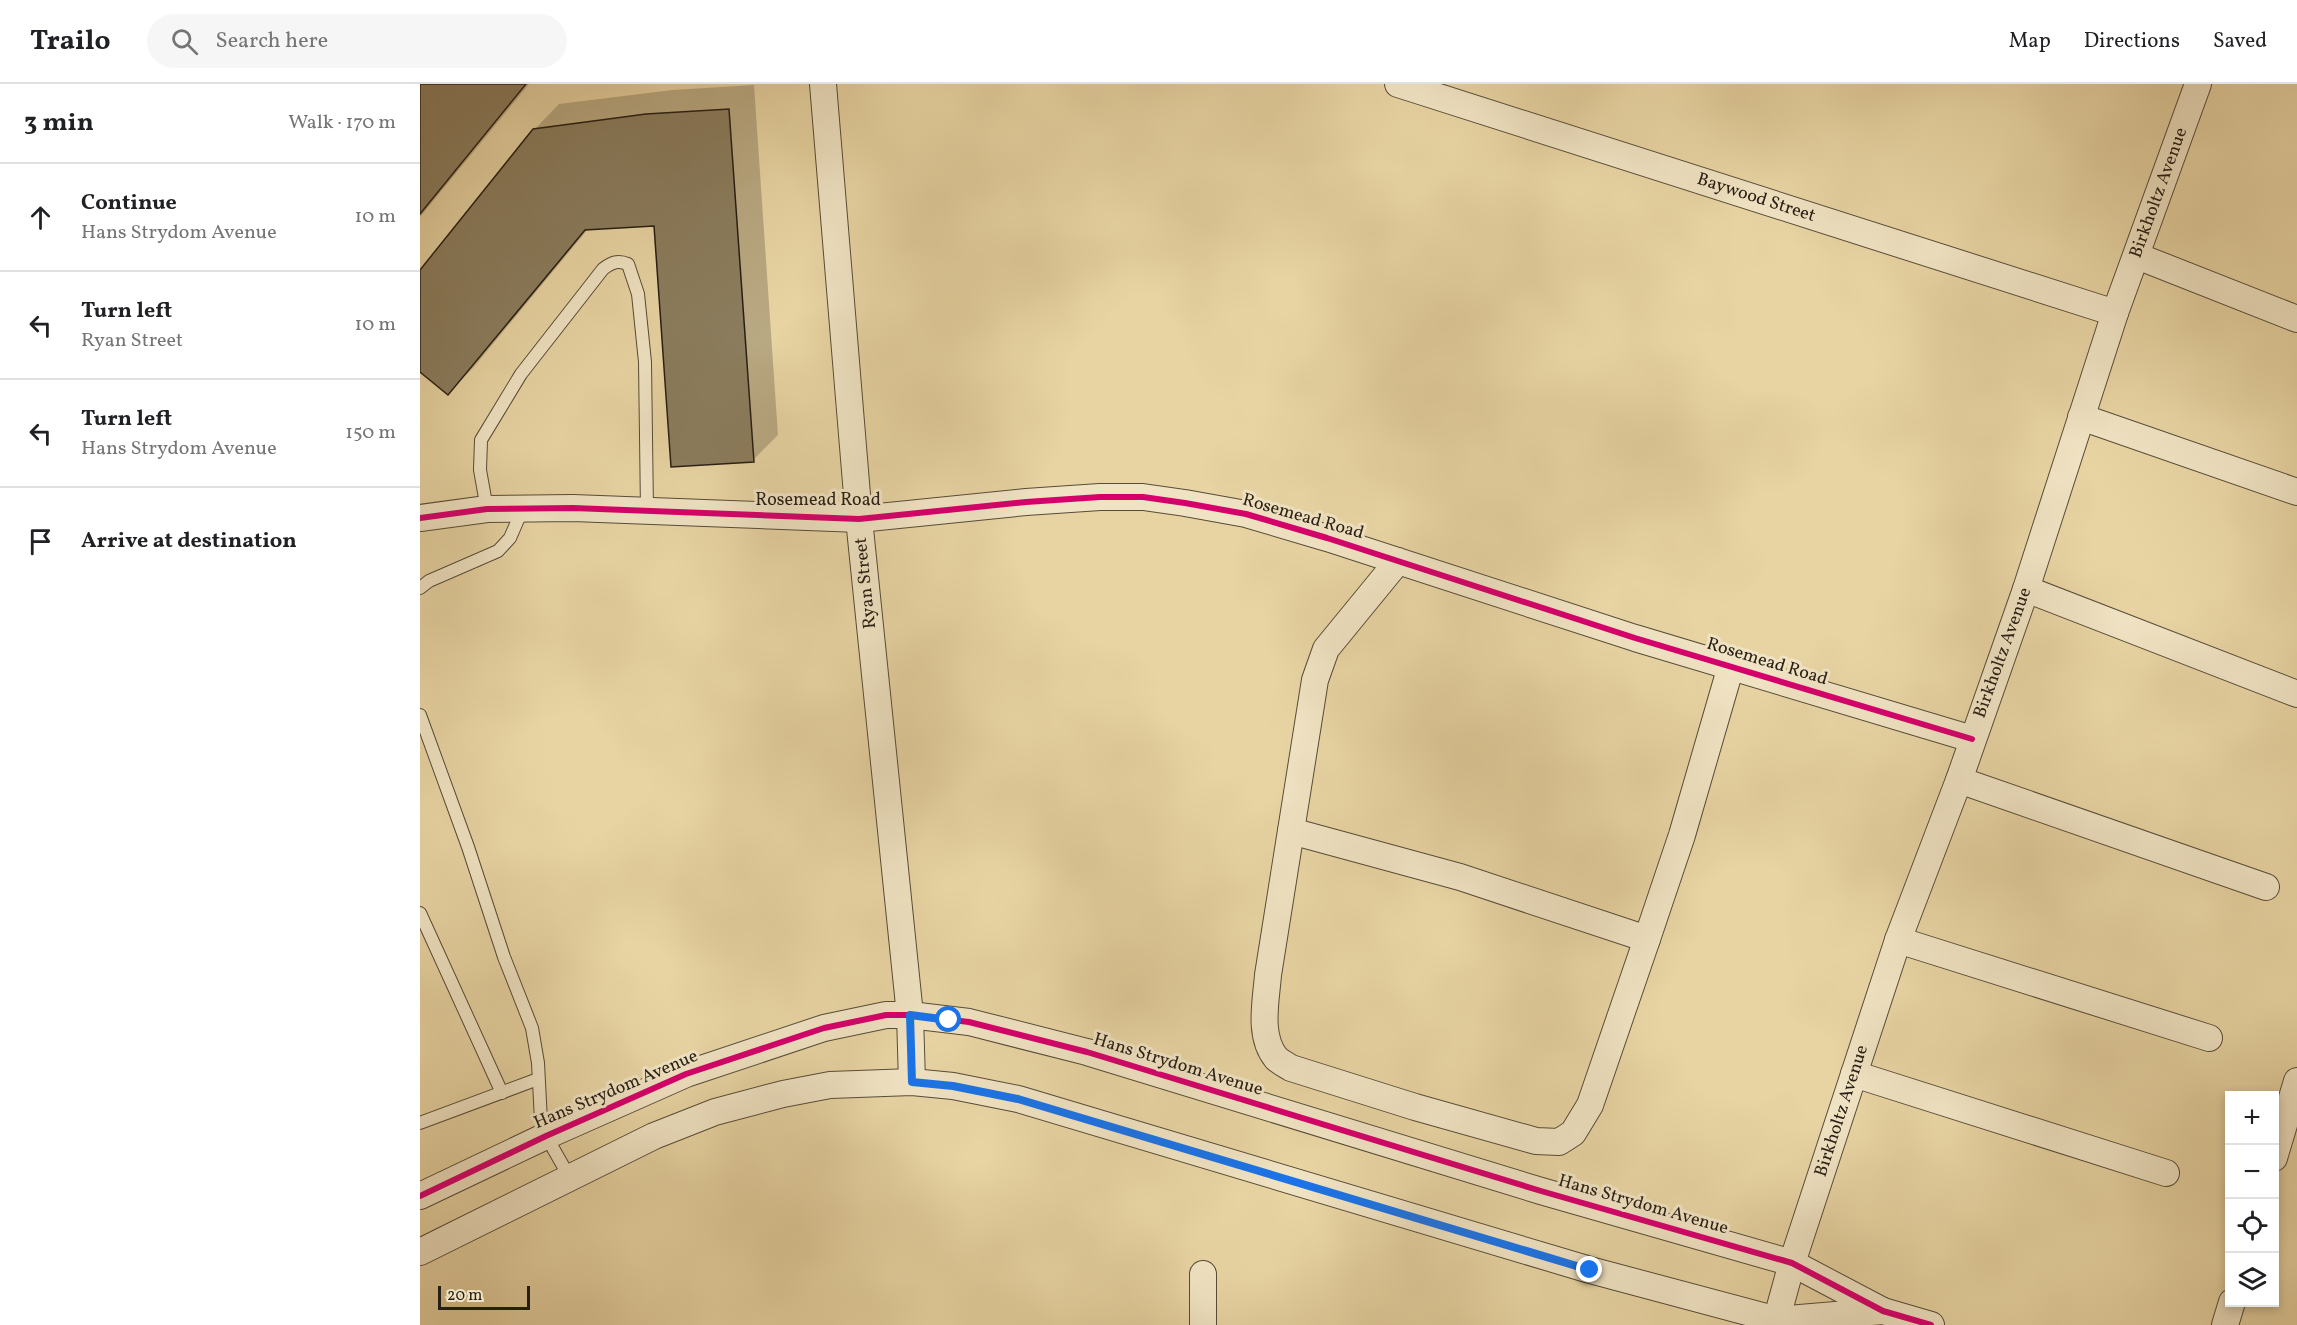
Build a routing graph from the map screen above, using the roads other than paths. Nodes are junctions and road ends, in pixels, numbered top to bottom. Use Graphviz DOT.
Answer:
graph roads {
  1 [pos="823,84"];
  2 [pos="1398,84"];
  3 [pos="2198,84"];
  4 [pos="2137,256"];
  5 [pos="2115,313"];
  6 [pos="2297,319"];
  7 [pos="2081,417"];
  8 [pos="2297,492"];
  9 [pos="523,508"];
  10 [pos="487,509"];
  11 [pos="647,511"];
  12 [pos="420,518"];
  13 [pos="859,519"];
  14 [pos="1398,561"];
  15 [pos="420,588"];
  16 [pos="2026,589"];
  17 [pos="1731,666"];
  18 [pos="2297,694"];
  19 [pos="420,715"];
  20 [pos="1972,739"];
  21 [pos="1959,780"];
  22 [pos="1291,831"];
  23 [pos="2266,887"];
  24 [pos="420,913"];
  25 [pos="1647,939"];
  26 [pos="1898,940"];
  27 [pos="910,1015"];
  28 [pos="2209,1038"];
  29 [pos="1854,1074"];
  30 [pos="538,1079"];
  31 [pos="2297,1081"];
  32 [pos="912,1082"];
  33 [pos="502,1093"];
  34 [pos="420,1123"];
  35 [pos="546,1136"];
  36 [pos="2278,1145"];
  37 [pos="2166,1173"];
  38 [pos="570,1178"];
  39 [pos="420,1196"];
  40 [pos="420,1252"];
  41 [pos="1792,1263"];
  42 [pos="1203,1274"];
  43 [pos="1710,1302"];
  44 [pos="2230,1307"];
  45 [pos="1884,1311"];
  46 [pos="1776,1323"];
  47 [pos="1203,1325"];
  48 [pos="1731,1325"];
  49 [pos="1931,1325"];
  50 [pos="2225,1325"];
  1 -- 13 [label="street, Ryan Street"];
  2 -- 5 [label="street, Baywood Street"];
  3 -- 4 [label="street, Birkholtz Avenue"];
  4 -- 5 [label="street, Birkholtz Avenue"];
  4 -- 6 [label="street"];
  5 -- 7 [label="street, Birkholtz Avenue"];
  7 -- 8 [label="street"];
  7 -- 16 [label="street, Birkholtz Avenue"];
  9 -- 10 [label="street, Rosemead Road"];
  9 -- 11 [label="street, Rosemead Road"];
  9 -- 15 [label="lane"];
  10 -- 11 [label="lane"];
  10 -- 12 [label="street, Rosemead Road"];
  11 -- 13 [label="street, Rosemead Road"];
  13 -- 14 [label="street, Rosemead Road"];
  13 -- 27 [label="street, Ryan Street"];
  14 -- 17 [label="street, Rosemead Road"];
  14 -- 22 [label="street"];
  16 -- 18 [label="street"];
  16 -- 20 [label="street, Birkholtz Avenue"];
  17 -- 20 [label="street, Rosemead Road"];
  17 -- 25 [label="street"];
  19 -- 30 [label="lane"];
  20 -- 21 [label="street, Birkholtz Avenue"];
  21 -- 23 [label="street"];
  21 -- 26 [label="street, Birkholtz Avenue"];
  22 -- 25 [label="street"];
  22 -- 25 [label="street"];
  24 -- 33 [label="lane"];
  26 -- 28 [label="street"];
  26 -- 29 [label="street, Birkholtz Avenue"];
  27 -- 32 [label="street, Ryan Street"];
  27 -- 35 [label="street, Hans Strydom Avenue"];
  27 -- 41 [label="street, Hans Strydom Avenue"];
  29 -- 37 [label="street"];
  29 -- 41 [label="street, Birkholtz Avenue"];
  30 -- 33 [label="lane"];
  30 -- 35 [label="lane"];
  31 -- 36 [label="street"];
  32 -- 38 [label="street, Hans Strydom Avenue"];
  32 -- 43 [label="street, Hans Strydom Avenue"];
  33 -- 34 [label="lane"];
  35 -- 38 [label="lane"];
  35 -- 39 [label="street, Hans Strydom Avenue"];
  38 -- 40 [label="street, Hans Strydom Avenue"];
  41 -- 45 [label="street, Hans Strydom Avenue"];
  41 -- 46 [label="street, Birkholtz Avenue"];
  42 -- 47 [label="street"];
  43 -- 46 [label="street, Hans Strydom Avenue"];
  43 -- 48 [label="street"];
  44 -- 50 [label="street"];
  45 -- 46 [label="street, Hans Strydom Avenue"];
  45 -- 49 [label="street, Hans Strydom Avenue"];
}
